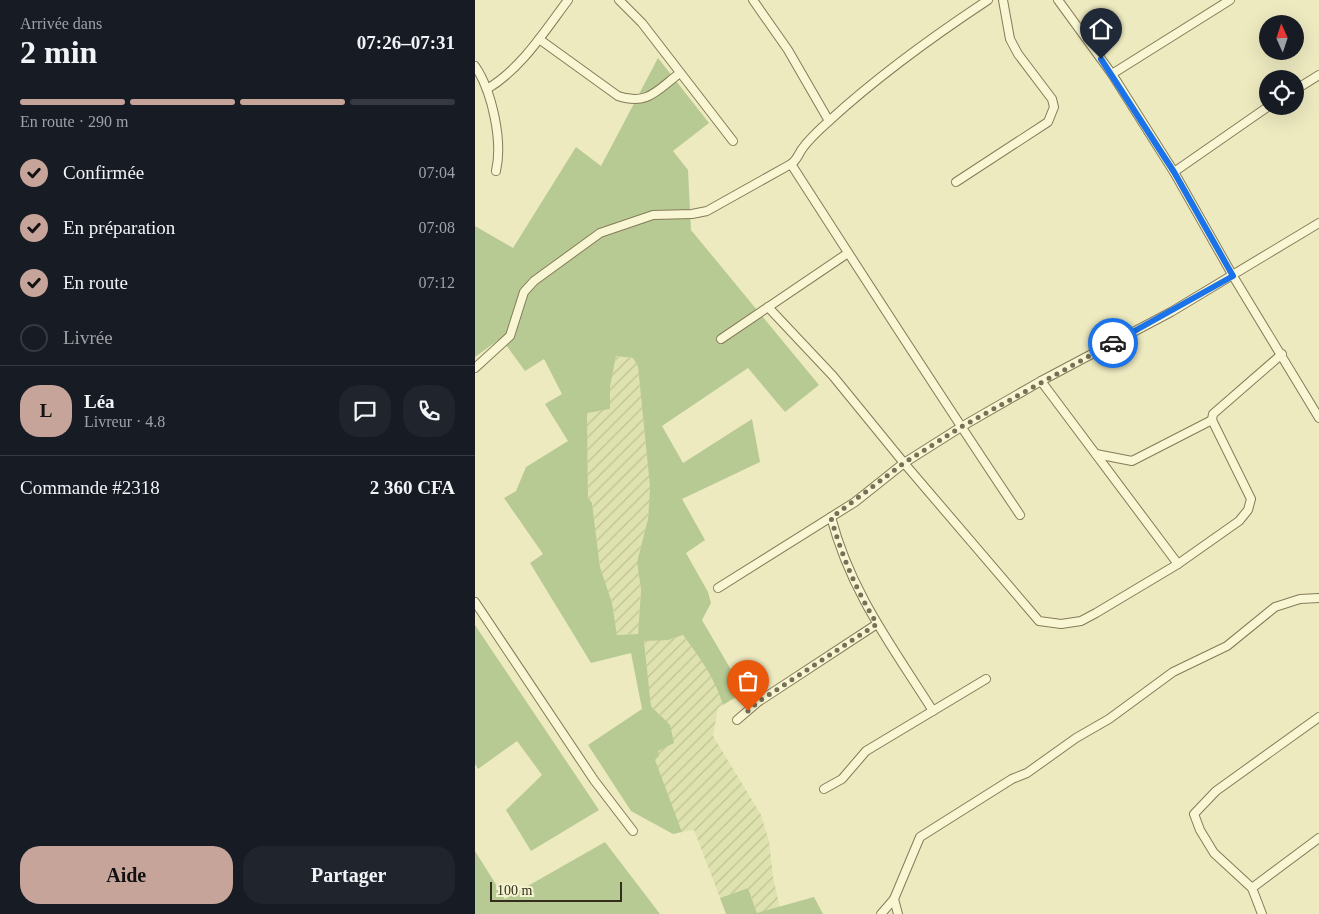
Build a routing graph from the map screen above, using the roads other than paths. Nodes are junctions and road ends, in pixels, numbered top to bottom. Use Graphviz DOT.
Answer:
graph roads {
  1 [pos="568,0"];
  2 [pos="619,0"];
  3 [pos="753,0"];
  4 [pos="988,0"];
  5 [pos="1003,0"];
  6 [pos="1058,0"];
  7 [pos="1230,0"];
  8 [pos="539,39"];
  9 [pos="475,66"];
  10 [pos="680,73"];
  11 [pos="1112,74"];
  12 [pos="1319,75"];
  13 [pos="1304,84"];
  14 [pos="487,89"];
  15 [pos="1259,113"];
  16 [pos="829,121"];
  17 [pos="733,141"];
  18 [pos="791,164"];
  19 [pos="496,171"];
  20 [pos="1174,172"];
  21 [pos="957,182"];
  22 [pos="1319,223"];
  23 [pos="848,253"];
  24 [pos="1233,276"];
  25 [pos="769,307"];
  26 [pos="721,338"];
  27 [pos="1282,354"];
  28 [pos="475,368"];
  29 [pos="1041,381"];
  30 [pos="1319,418"];
  31 [pos="1212,420"];
  32 [pos="961,427"];
  33 [pos="1097,454"];
  34 [pos="904,463"];
  35 [pos="1020,515"];
  36 [pos="831,518"];
  37 [pos="1178,564"];
  38 [pos="718,588"];
  39 [pos="1319,598"];
  40 [pos="475,602"];
  41 [pos="877,624"];
  42 [pos="986,679"];
  43 [pos="933,710"];
  44 [pos="1319,716"];
  45 [pos="737,720"];
  46 [pos="824,789"];
  47 [pos="633,831"];
  48 [pos="1319,838"];
  49 [pos="1252,888"];
  50 [pos="894,899"];
  51 [pos="881,914"];
  52 [pos="898,914"];
  53 [pos="1262,914"];
  1 -- 8 [label="street"];
  2 -- 10 [label="street"];
  3 -- 16 [label="street"];
  4 -- 16 [label="street"];
  5 -- 21 [label="street"];
  6 -- 11 [label="street"];
  7 -- 11 [label="street"];
  8 -- 10 [label="street"];
  8 -- 14 [label="street"];
  9 -- 14 [label="street"];
  10 -- 17 [label="street"];
  11 -- 20 [label="street"];
  12 -- 13 [label="street"];
  14 -- 19 [label="street"];
  15 -- 20 [label="street"];
  16 -- 18 [label="street"];
  18 -- 23 [label="street"];
  18 -- 28 [label="street"];
  20 -- 24 [label="street"];
  22 -- 24 [label="street"];
  23 -- 25 [label="street"];
  23 -- 32 [label="street"];
  24 -- 27 [label="street"];
  24 -- 29 [label="street"];
  25 -- 26 [label="street"];
  25 -- 34 [label="street"];
  27 -- 30 [label="street"];
  27 -- 31 [label="street"];
  29 -- 32 [label="street"];
  29 -- 33 [label="street"];
  31 -- 33 [label="street"];
  31 -- 37 [label="street"];
  32 -- 34 [label="street"];
  32 -- 35 [label="street"];
  33 -- 37 [label="street"];
  34 -- 36 [label="street"];
  34 -- 37 [label="street"];
  36 -- 38 [label="street"];
  36 -- 41 [label="street"];
  39 -- 50 [label="street"];
  40 -- 47 [label="street"];
  41 -- 43 [label="street"];
  41 -- 45 [label="street"];
  42 -- 43 [label="street"];
  43 -- 46 [label="street"];
  44 -- 49 [label="street"];
  48 -- 49 [label="street"];
  49 -- 53 [label="street"];
  50 -- 51 [label="street"];
  50 -- 52 [label="street"];
}
